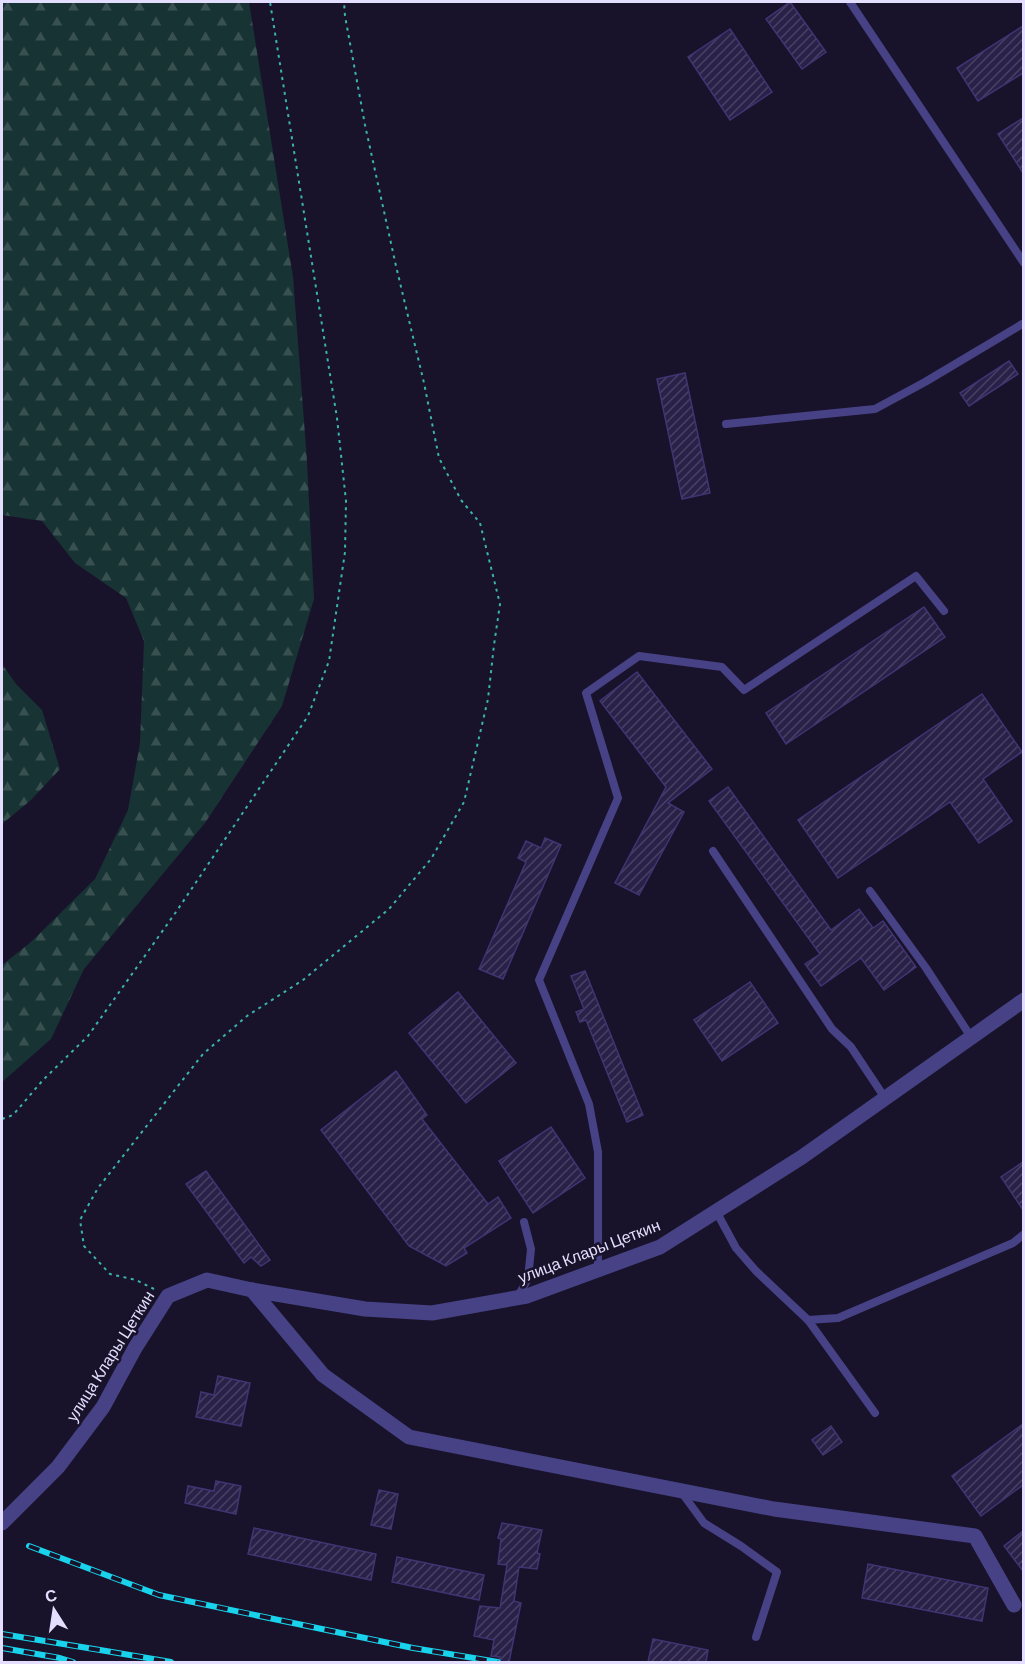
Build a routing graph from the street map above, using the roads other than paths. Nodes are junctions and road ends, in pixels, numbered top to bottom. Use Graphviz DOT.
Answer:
graph roads {
  1 [pos="850,2"];
  2 [pos="1023,263"];
  3 [pos="1023,323"];
  4 [pos="726,424"];
  5 [pos="944,611"];
  6 [pos="713,851"];
  7 [pos="870,891"];
  8 [pos="1023,1000"];
  9 [pos="971,1037"];
  10 [pos="885,1098"];
  11 [pos="716,1211"];
  12 [pos="524,1222"];
  13 [pos="1023,1234"];
  14 [pos="598,1269"];
  15 [pos="252,1290"];
  16 [pos="517,1297"];
  17 [pos="807,1320"];
  18 [pos="875,1413"];
  19 [pos="681,1490"];
  20 [pos="2,1523"];
  21 [pos="1014,1605"];
  22 [pos="756,1637"];
  1 -- 2 [label="lane"];
  3 -- 4 [label="lane"];
  5 -- 14 [label="lane"];
  6 -- 10 [label="lane"];
  7 -- 9 [label="lane"];
  8 -- 9 [label="street, улица Клары Цеткин"];
  9 -- 10 [label="street, улица Клары Цеткин"];
  10 -- 11 [label="street, улица Клары Цеткин"];
  11 -- 14 [label="street, улица Клары Цеткин"];
  11 -- 17 [label="lane"];
  12 -- 16 [label="lane"];
  13 -- 17 [label="lane"];
  14 -- 16 [label="street, улица Клары Цеткин"];
  15 -- 16 [label="street, улица Клары Цеткин"];
  15 -- 19 [label="street"];
  15 -- 20 [label="street, улица Клары Цеткин"];
  17 -- 18 [label="lane"];
  19 -- 21 [label="street"];
  19 -- 22 [label="lane"];
}
